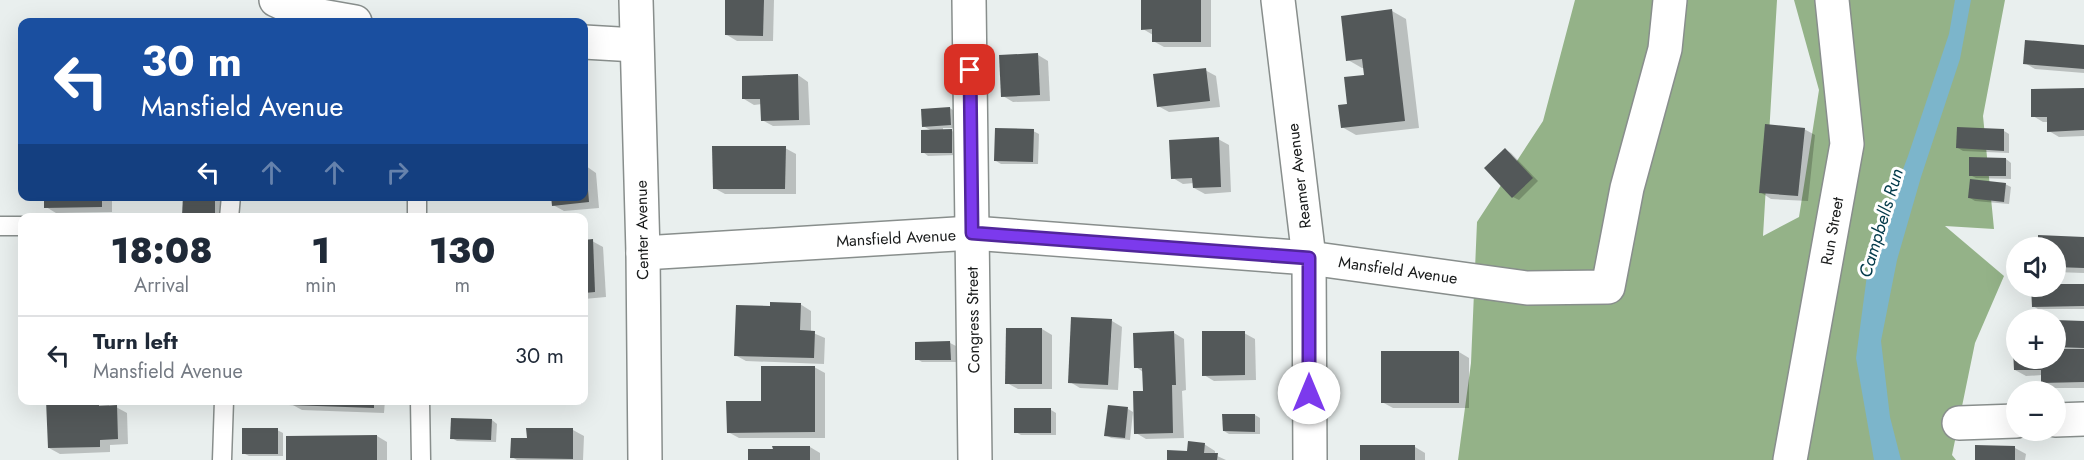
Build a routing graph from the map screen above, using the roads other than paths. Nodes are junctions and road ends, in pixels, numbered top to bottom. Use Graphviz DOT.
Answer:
graph roads {
  1 [pos="636,0"];
  2 [pos="969,0"];
  3 [pos="1278,0"];
  4 [pos="1670,0"];
  5 [pos="1832,0"];
  6 [pos="295,4"];
  7 [pos="342,18"];
  8 [pos="588,42"];
  9 [pos="636,45"];
  10 [pos="0,226"];
  11 [pos="18,226"];
  12 [pos="972,233"];
  13 [pos="643,253"];
  14 [pos="1309,258"];
  15 [pos="224,405"];
  16 [pos="420,405"];
  17 [pos="2084,419"];
  18 [pos="2066,420"];
  19 [pos="2006,421"];
  20 [pos="1959,423"];
  21 [pos="222,460"];
  22 [pos="421,460"];
  23 [pos="645,460"];
  24 [pos="975,460"];
  25 [pos="1310,460"];
  26 [pos="1790,460"];
  1 -- 9 [label="street, Center Avenue"];
  2 -- 12 [label="street, Congress Street"];
  3 -- 14 [label="street, Reamer Avenue"];
  4 -- 14 [label="street, Mansfield Avenue"];
  5 -- 26 [label="street, Run Street"];
  6 -- 7 [label="street"];
  8 -- 9 [label="street"];
  9 -- 13 [label="street, Center Avenue"];
  10 -- 11 [label="lane"];
  12 -- 13 [label="street, Mansfield Avenue"];
  12 -- 14 [label="street, Mansfield Avenue"];
  12 -- 24 [label="street, Congress Street"];
  13 -- 23 [label="street, Center Avenue"];
  14 -- 25 [label="street, Reamer Avenue"];
  15 -- 21 [label="lane"];
  16 -- 22 [label="lane"];
  17 -- 18 [label="street"];
  19 -- 20 [label="street"];
}
